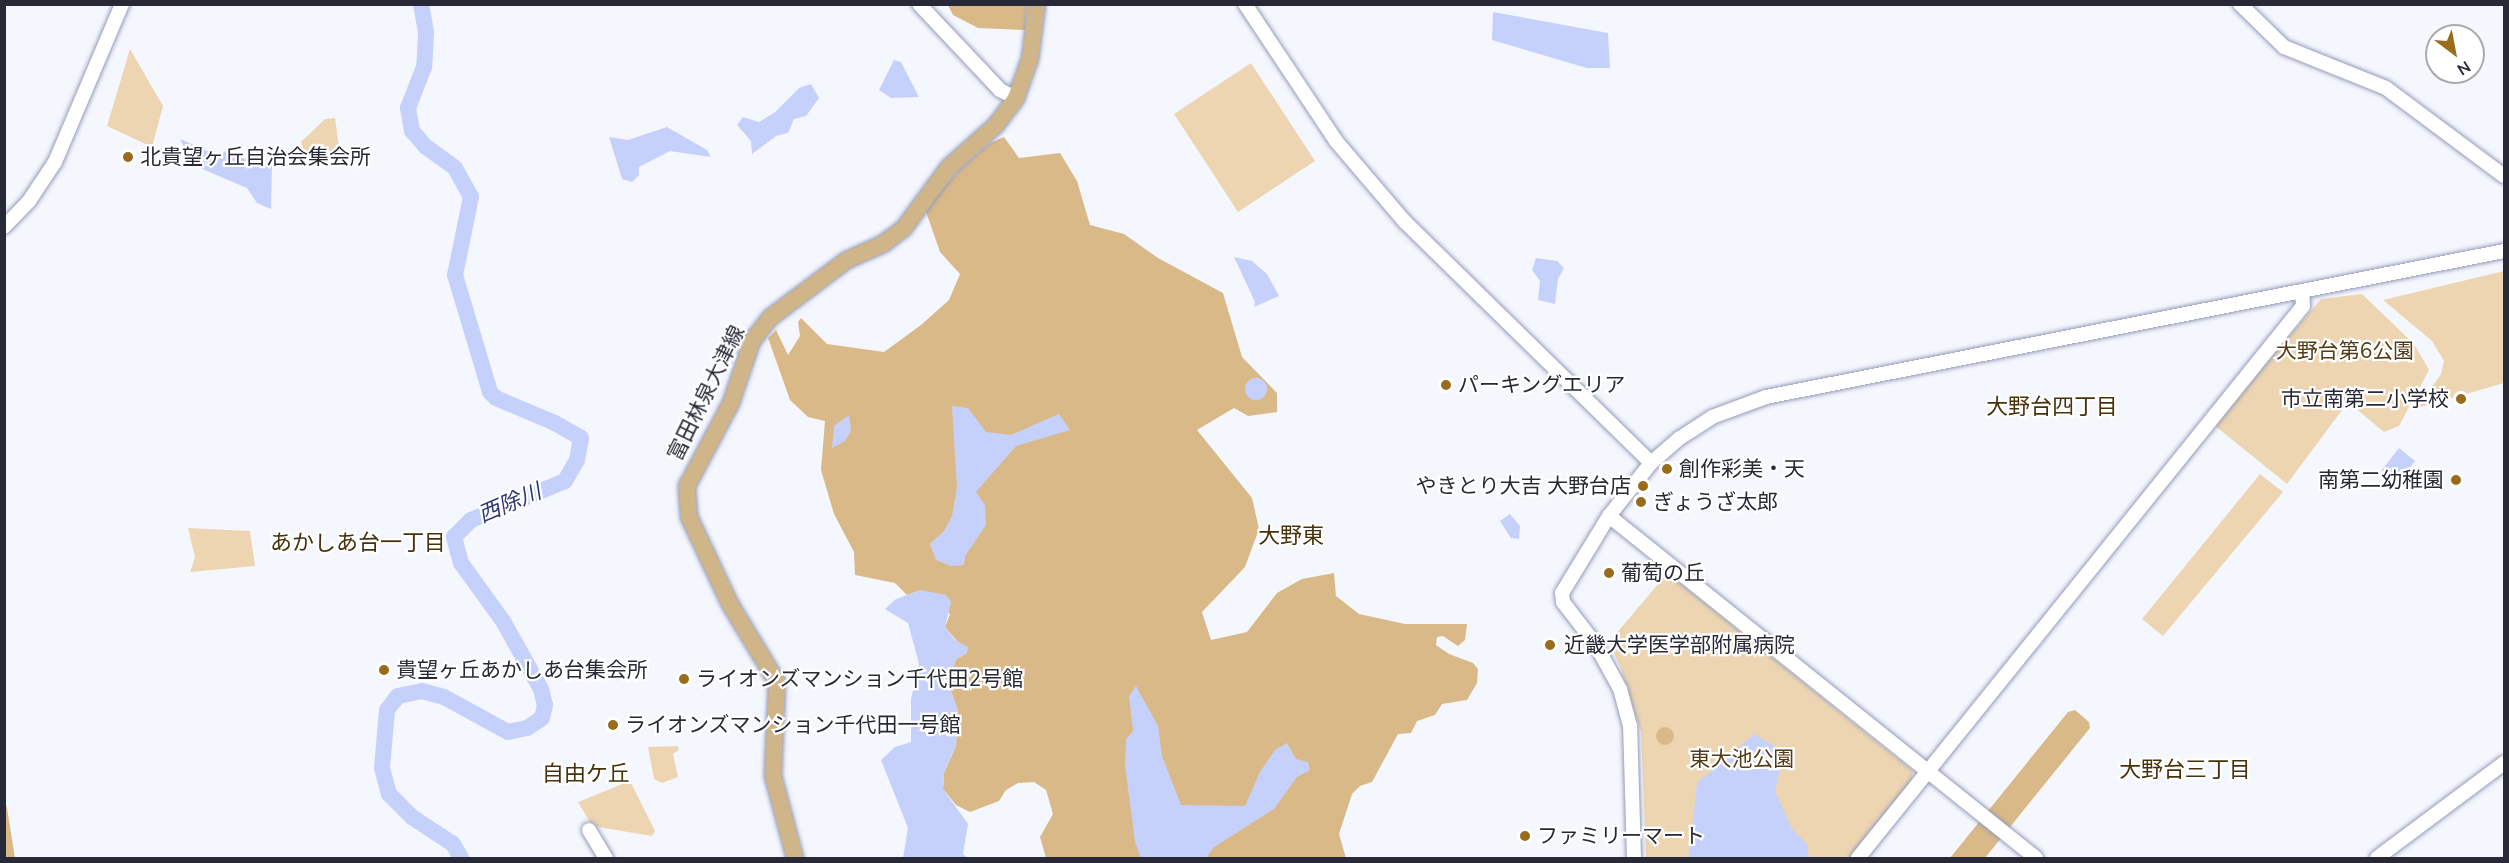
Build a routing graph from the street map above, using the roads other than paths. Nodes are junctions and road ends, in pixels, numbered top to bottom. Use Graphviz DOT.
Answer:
graph roads {
  1 [pos="122,4"];
  2 [pos="919,4"];
  3 [pos="1037,4"];
  4 [pos="1245,4"];
  5 [pos="2240,4"];
  6 [pos="1016,98"];
  7 [pos="2505,176"];
  8 [pos="4,227"];
  9 [pos="2505,251"];
  10 [pos="2302,293"];
  11 [pos="1651,463"];
  12 [pos="1609,516"];
  13 [pos="2505,763"];
  14 [pos="1927,772"];
  15 [pos="590,830"];
  16 [pos="606,858"];
  17 [pos="795,858"];
  18 [pos="1634,858"];
  19 [pos="1858,858"];
  20 [pos="2036,858"];
  21 [pos="2377,858"];
  1 -- 8 [label="street"];
  2 -- 6 [label="street"];
  3 -- 6 [label="main road, 富田林泉大津線"];
  4 -- 11 [label="street"];
  5 -- 7 [label="street"];
  6 -- 17 [label="main road, 富田林泉大津線"];
  9 -- 10 [label="street"];
  10 -- 11 [label="street"];
  10 -- 14 [label="street"];
  11 -- 12 [label="street"];
  12 -- 14 [label="street"];
  12 -- 18 [label="street"];
  13 -- 21 [label="street"];
  14 -- 19 [label="street"];
  14 -- 20 [label="street"];
  15 -- 16 [label="street"];
}
